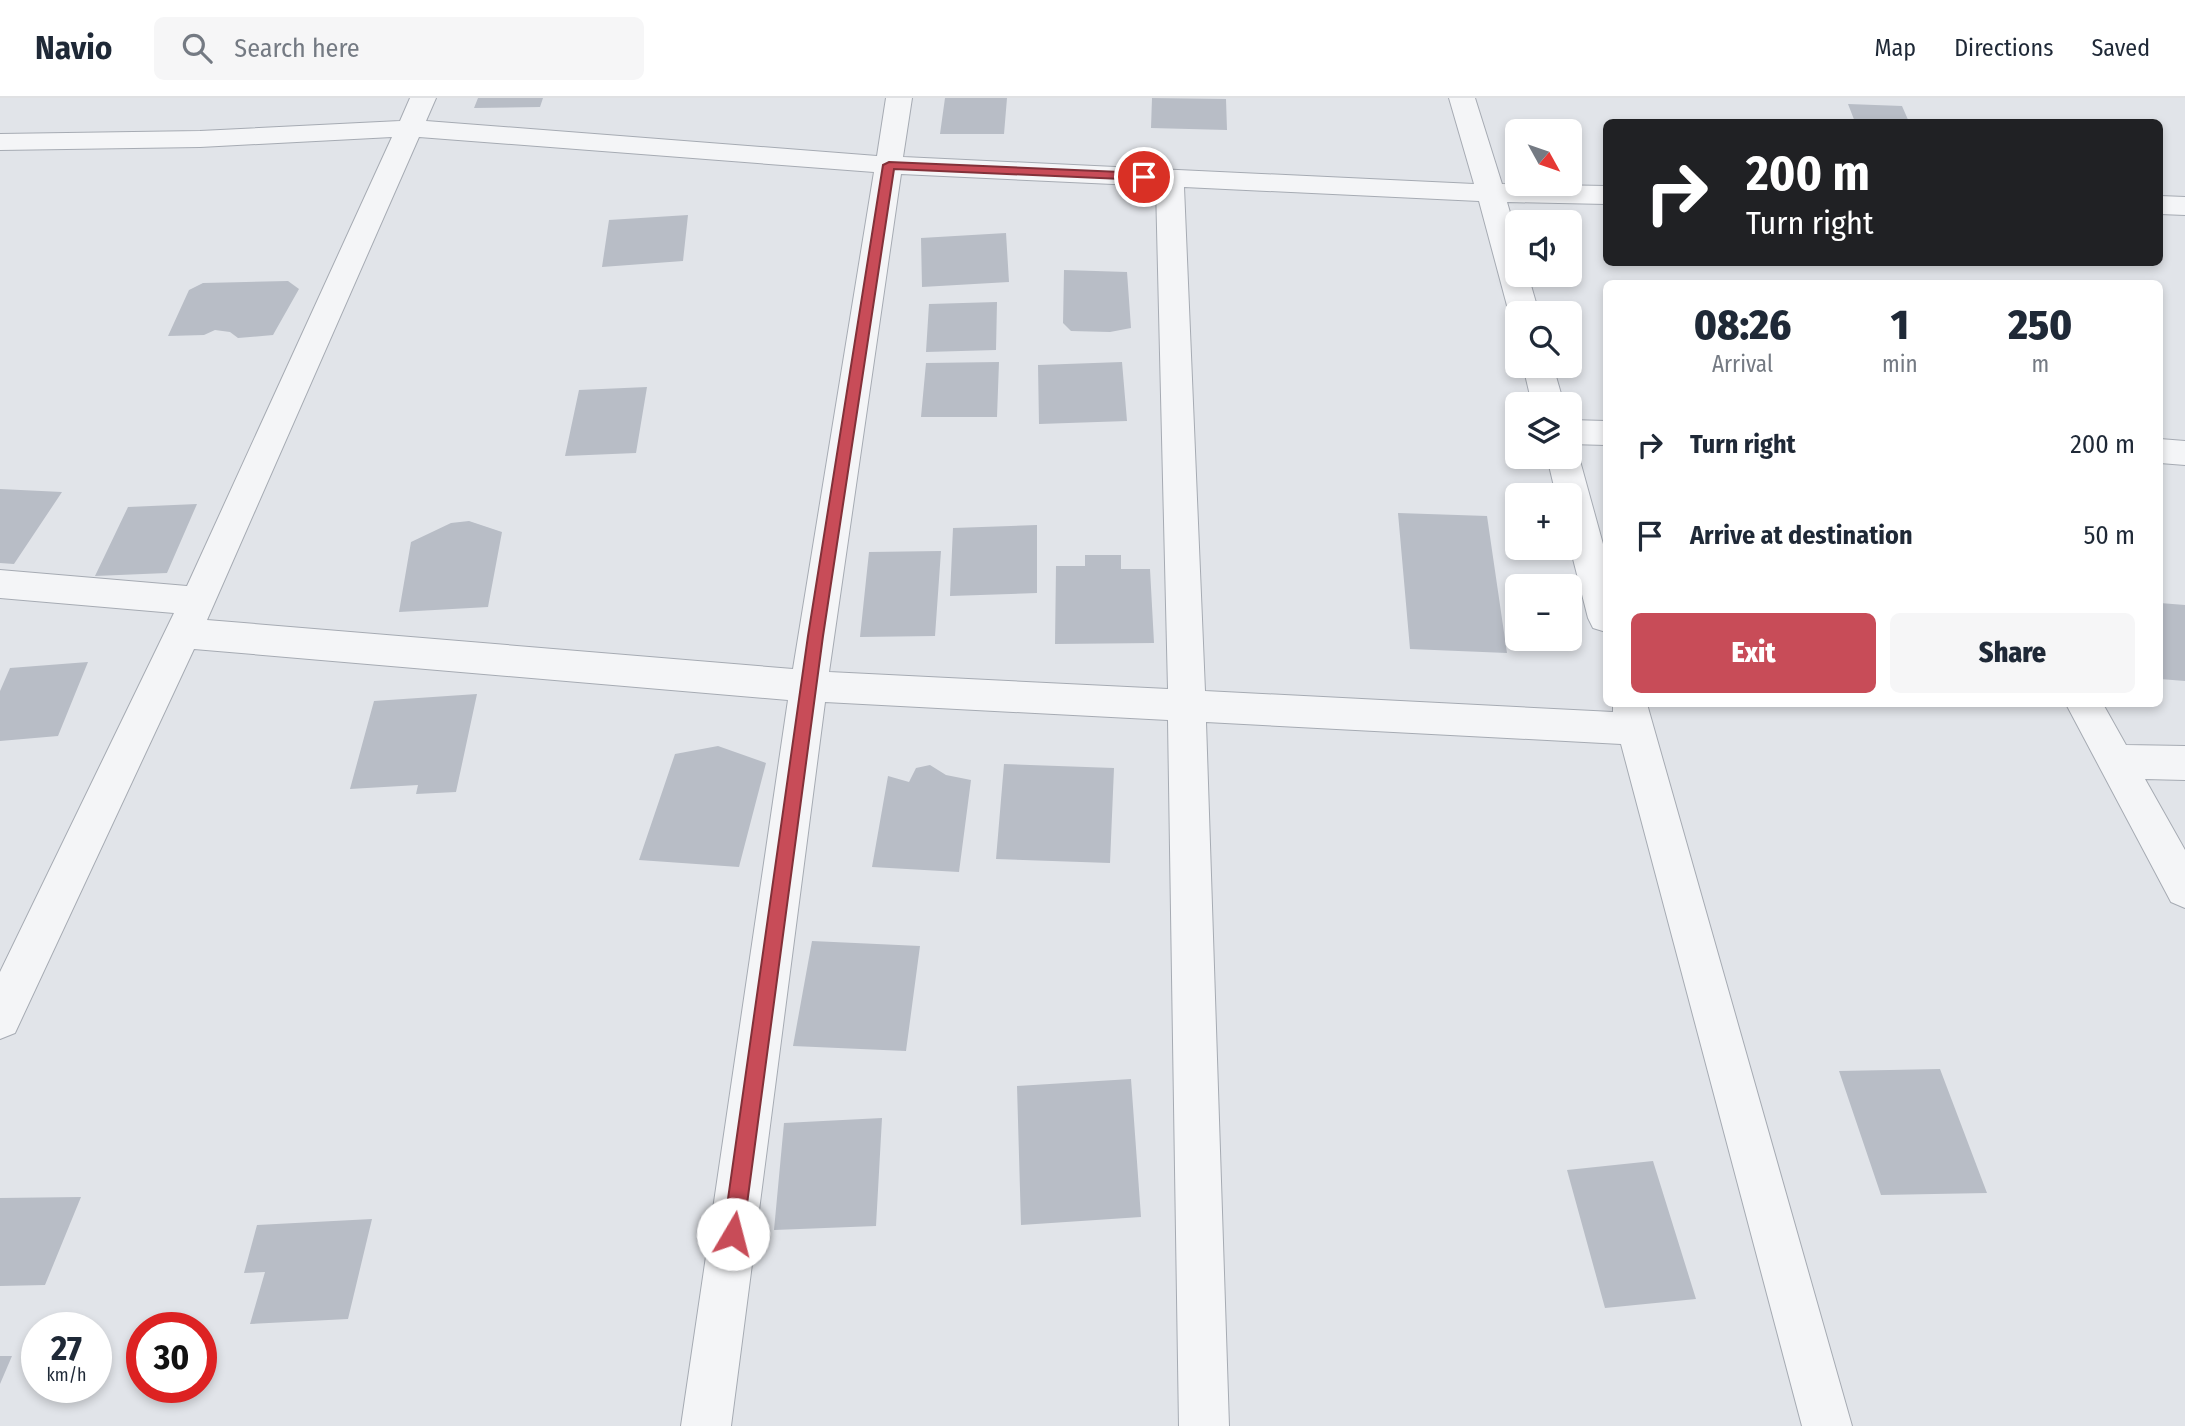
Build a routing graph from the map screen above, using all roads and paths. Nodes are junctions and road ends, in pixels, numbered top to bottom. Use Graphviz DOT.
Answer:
graph roads {
  1 [pos="899,98"];
  2 [pos="1462,98"];
  3 [pos="416,113"];
  4 [pos="0,142"];
  5 [pos="889,165"];
  6 [pos="1170,178"];
  7 [pos="1491,193"];
  8 [pos="1603,195"];
  9 [pos="2163,205"];
  10 [pos="2185,206"];
  11 [pos="1521,301"];
  12 [pos="1582,432"];
  13 [pos="1603,433"];
  14 [pos="2163,452"];
  15 [pos="2185,453"];
  16 [pos="1566,469"];
  17 [pos="0,583"];
  18 [pos="198,600"];
  19 [pos="1603,607"];
  20 [pos="183,634"];
  21 [pos="810,686"];
  22 [pos="1187,706"];
  23 [pos="2086,707"];
  24 [pos="1633,716"];
  25 [pos="2115,761"];
  26 [pos="2185,763"];
  27 [pos="2185,889"];
  28 [pos="0,1018"];
  29 [pos="706,1426"];
  30 [pos="1204,1426"];
  31 [pos="1827,1426"];
  1 -- 5 [label="street"];
  2 -- 7 [label="street"];
  3 -- 4 [label="street"];
  3 -- 5 [label="street"];
  3 -- 18 [label="street"];
  5 -- 6 [label="street"];
  5 -- 21 [label="street"];
  6 -- 7 [label="street"];
  6 -- 22 [label="street"];
  7 -- 8 [label="street"];
  7 -- 11 [label="street"];
  9 -- 10 [label="street"];
  12 -- 13 [label="street"];
  14 -- 15 [label="street"];
  16 -- 19 [label="street"];
  17 -- 18 [label="street"];
  18 -- 20 [label="street"];
  20 -- 21 [label="street"];
  20 -- 28 [label="street"];
  21 -- 22 [label="street"];
  21 -- 29 [label="street"];
  22 -- 24 [label="street"];
  22 -- 30 [label="street"];
  23 -- 25 [label="street"];
  24 -- 31 [label="street"];
  25 -- 26 [label="street"];
  25 -- 27 [label="street"];
}
